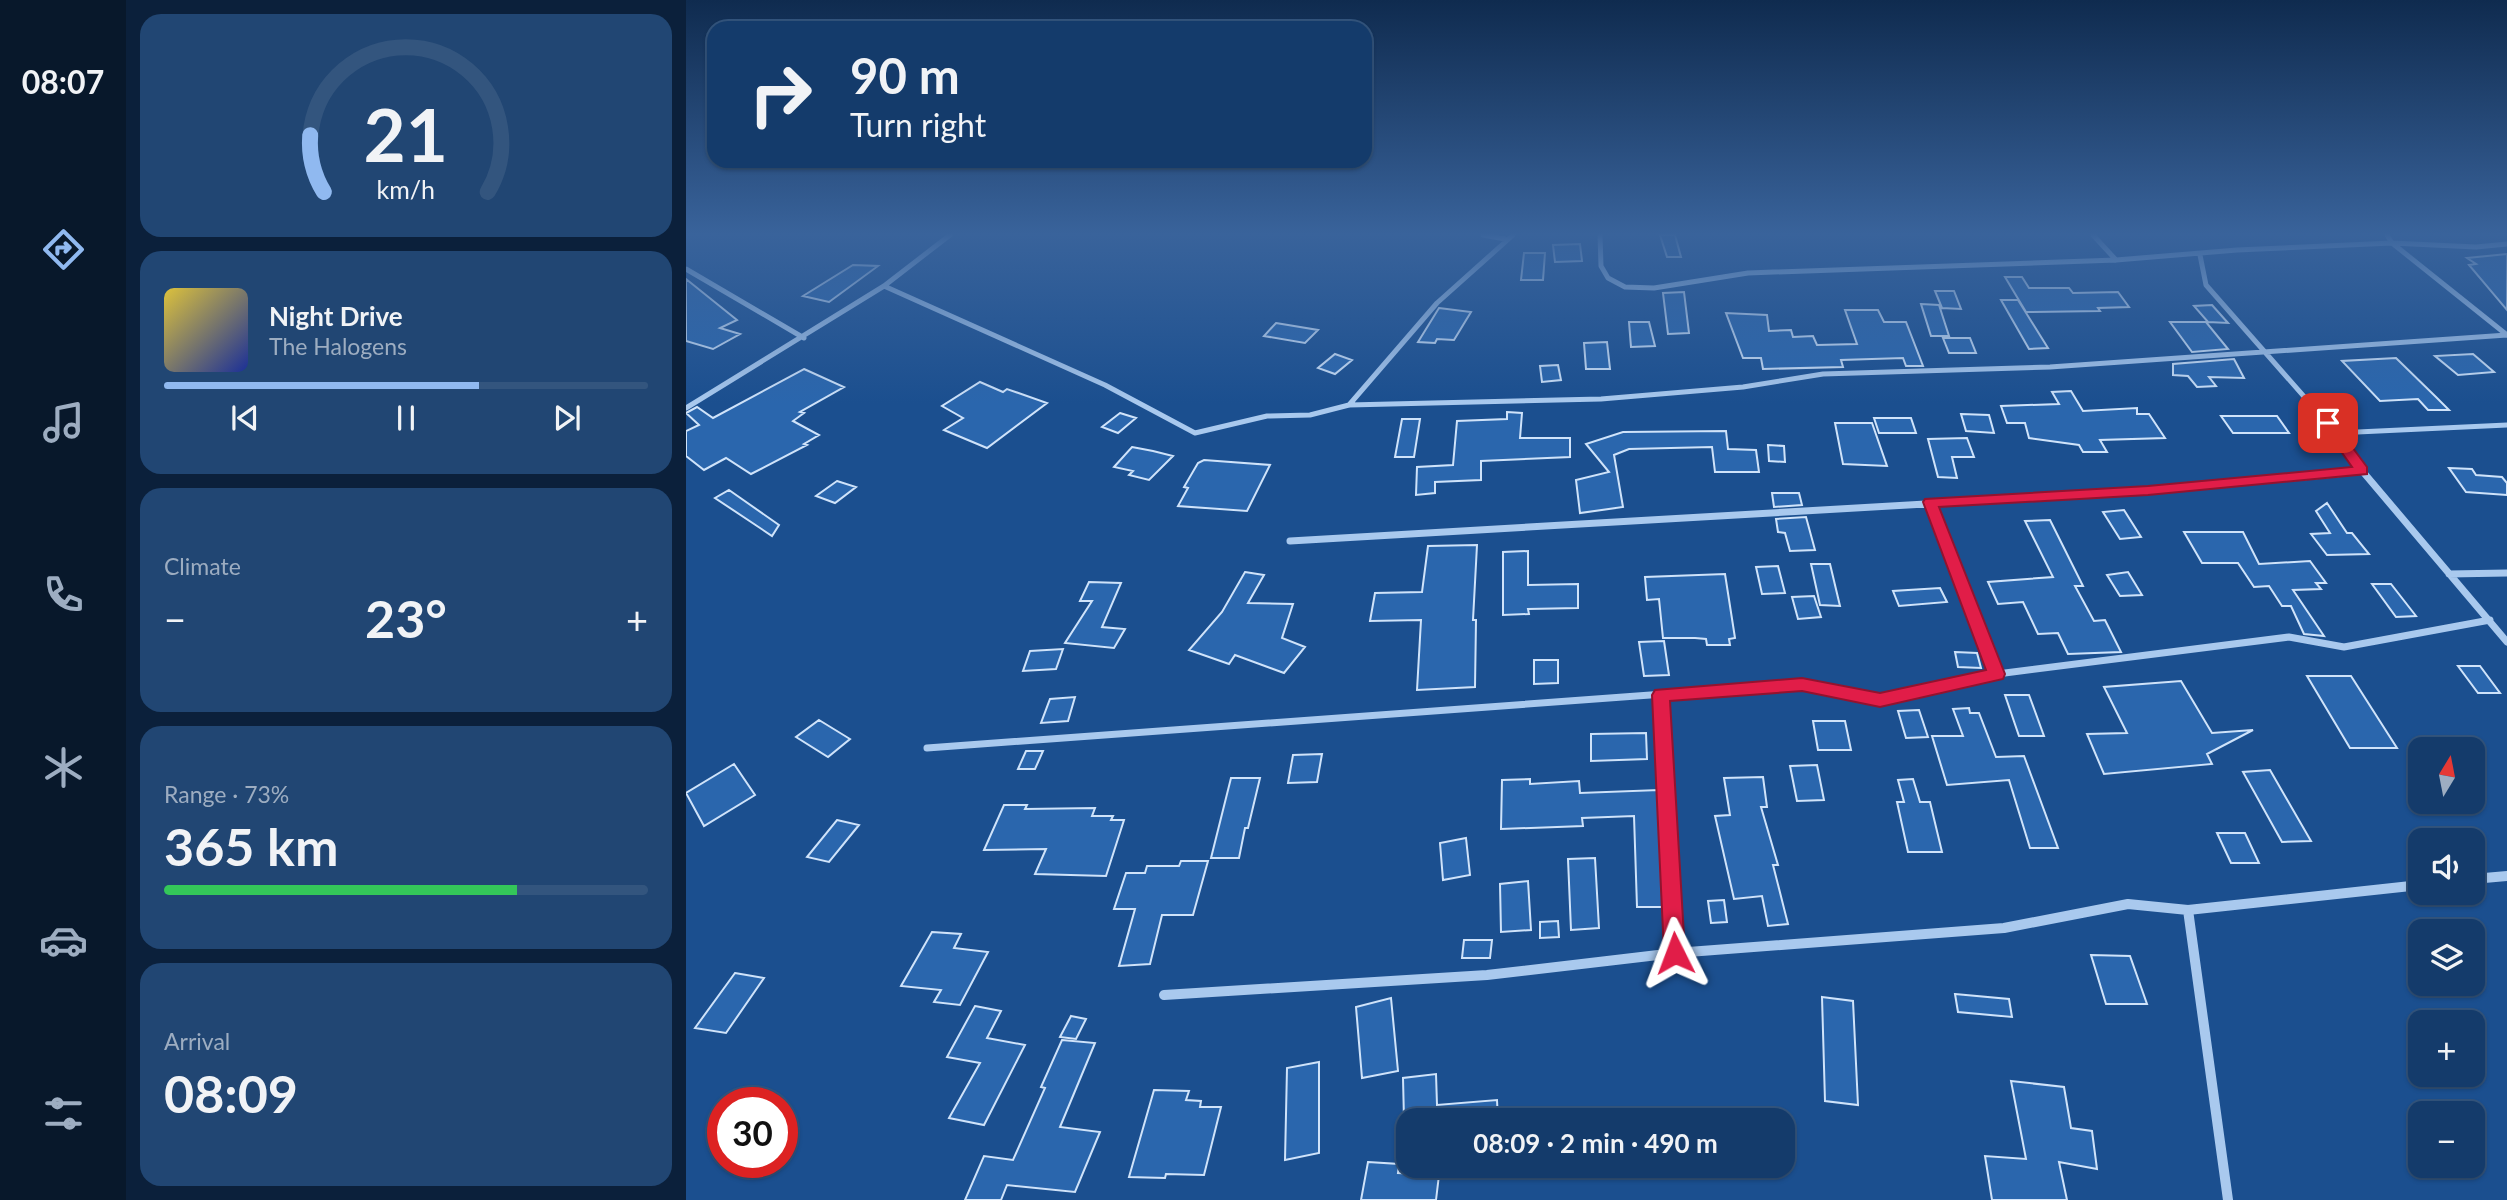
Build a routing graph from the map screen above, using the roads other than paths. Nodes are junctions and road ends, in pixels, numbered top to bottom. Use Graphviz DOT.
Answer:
graph roads {
  1 [pos="724,291"];
  2 [pos="876,291"];
  3 [pos="895,291"];
  4 [pos="1450,291"];
  5 [pos="2211,291"];
  6 [pos="2452,291"];
  7 [pos="2507,335"];
  8 [pos="804,338"];
  9 [pos="2263,349"];
  10 [pos="1349,405"];
  11 [pos="686,408"];
  12 [pos="2507,425"];
  13 [pos="2336,433"];
  14 [pos="2362,471"];
  15 [pos="1930,502"];
  16 [pos="1290,541"];
  17 [pos="2449,573"];
  18 [pos="2507,573"];
  19 [pos="2490,620"];
  20 [pos="2507,642"];
  21 [pos="1997,674"];
  22 [pos="1661,695"];
  23 [pos="927,748"];
  24 [pos="2507,876"];
  25 [pos="2485,878"];
  26 [pos="2408,886"];
  27 [pos="2188,910"];
  28 [pos="1675,953"];
  29 [pos="1164,995"];
  30 [pos="2228,1200"];
  1 -- 8 [label="street"];
  2 -- 8 [label="street"];
  3 -- 10 [label="street"];
  4 -- 10 [label="street"];
  5 -- 9 [label="street"];
  6 -- 7 [label="street"];
  7 -- 9 [label="street"];
  8 -- 11 [label="street"];
  9 -- 10 [label="street"];
  9 -- 13 [label="street"];
  12 -- 13 [label="street"];
  13 -- 14 [label="street"];
  14 -- 15 [label="street"];
  14 -- 17 [label="street"];
  15 -- 16 [label="street"];
  15 -- 21 [label="street"];
  17 -- 18 [label="street"];
  17 -- 19 [label="street"];
  19 -- 20 [label="street"];
  19 -- 21 [label="street"];
  21 -- 22 [label="street"];
  22 -- 23 [label="street"];
  22 -- 28 [label="street"];
  24 -- 25 [label="street"];
  26 -- 27 [label="street"];
  27 -- 28 [label="street"];
  27 -- 30 [label="street"];
  28 -- 29 [label="street"];
}
